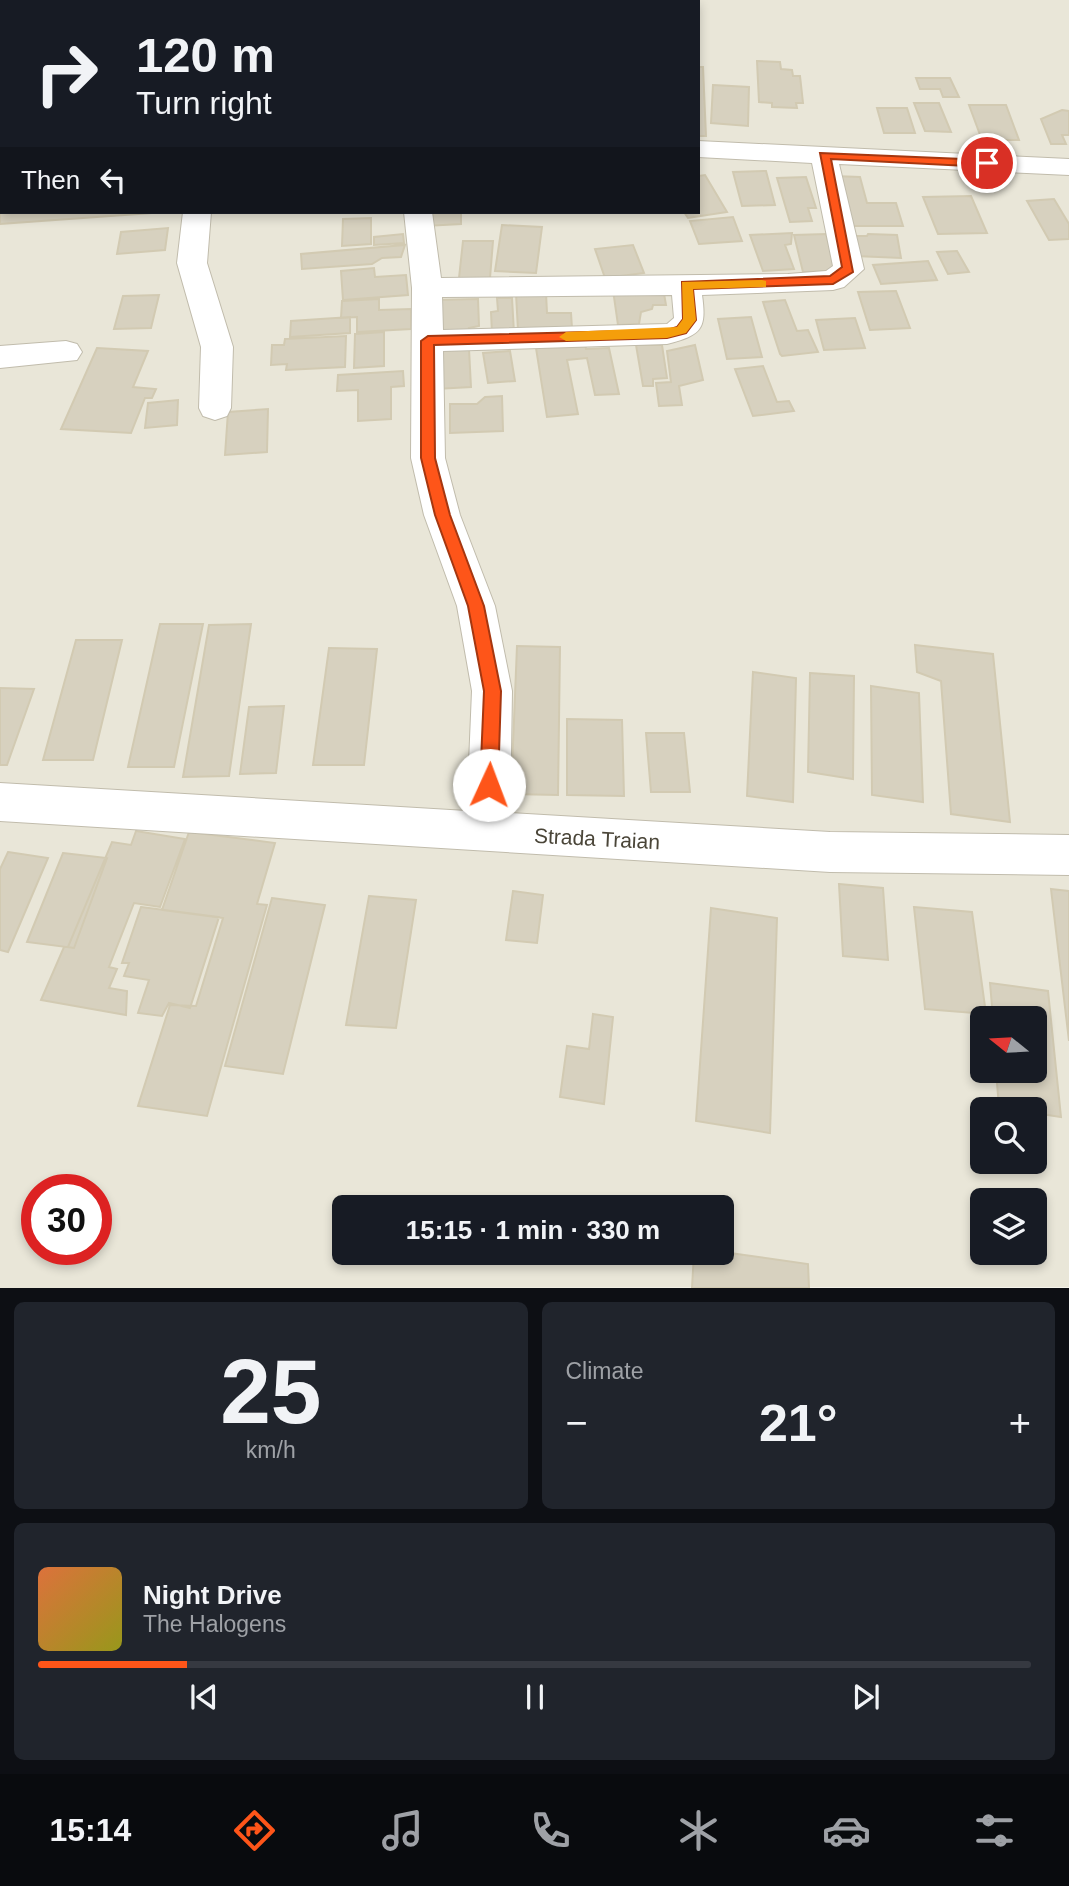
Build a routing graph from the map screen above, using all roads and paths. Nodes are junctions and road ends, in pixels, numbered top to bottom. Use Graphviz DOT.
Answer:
graph roads {
  1 [pos="700,149"];
  2 [pos="824,156"];
  3 [pos="1069,167"];
  4 [pos="197,214"];
  5 [pos="418,214"];
  6 [pos="686,285"];
  7 [pos="427,288"];
  8 [pos="428,341"];
  9 [pos="66,352"];
  10 [pos="0,357"];
  11 [pos="215,408"];
  12 [pos="0,802"];
  13 [pos="488,833"];
  14 [pos="1069,855"];
  1 -- 2 [label="street"];
  2 -- 3 [label="street"];
  2 -- 6 [label="street"];
  4 -- 11 [label="street"];
  5 -- 7 [label="street"];
  6 -- 7 [label="street"];
  6 -- 8 [label="street"];
  7 -- 8 [label="street"];
  8 -- 13 [label="street"];
  9 -- 10 [label="street"];
  12 -- 13 [label="street, Strada Traian"];
  13 -- 14 [label="street, Strada Traian"];
}
